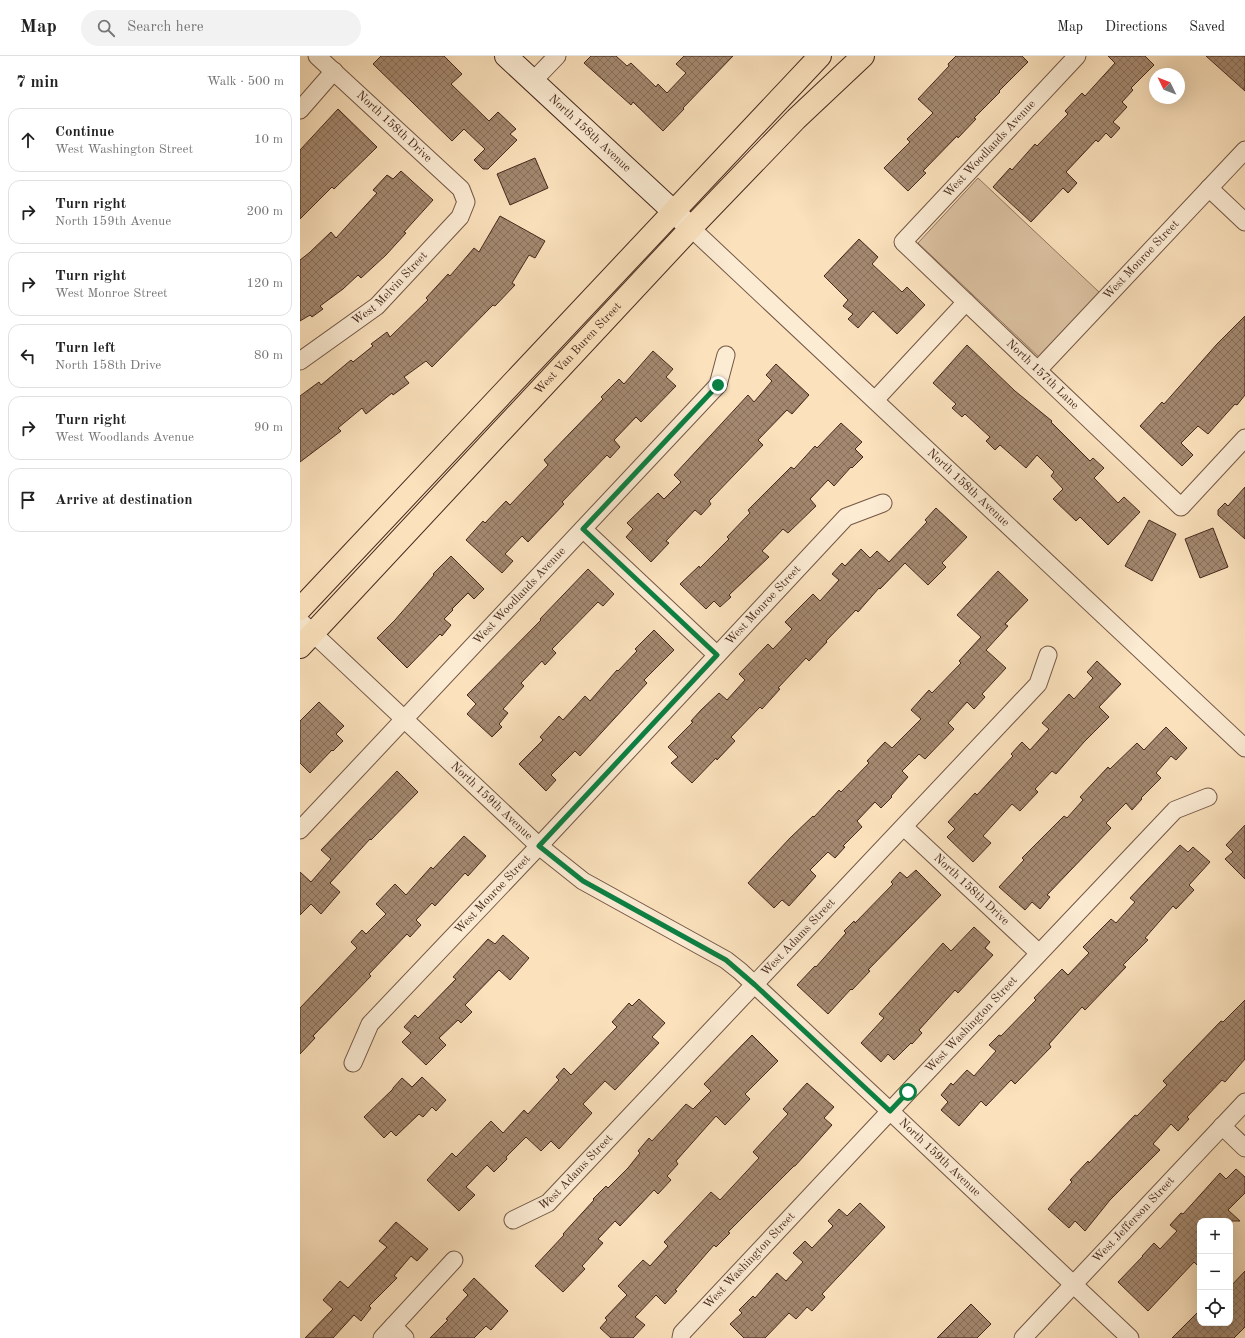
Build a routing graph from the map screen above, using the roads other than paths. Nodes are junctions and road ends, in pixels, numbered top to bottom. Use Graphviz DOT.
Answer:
graph roads {
  1 [pos="317,56"];
  2 [pos="506,56"];
  3 [pos="557,56"];
  4 [pos="820,56"];
  5 [pos="863,56"];
  6 [pos="1076,56"];
  7 [pos="334,71"];
  8 [pos="533,81"];
  9 [pos="300,110"];
  10 [pos="1245,150"];
  11 [pos="1209,188"];
  12 [pos="466,202"];
  13 [pos="673,211"];
  14 [pos="1245,222"];
  15 [pos="691,228"];
  16 [pos="903,242"];
  17 [pos="966,302"];
  18 [pos="726,355"];
  19 [pos="300,361"];
  20 [pos="1038,370"];
  21 [pos="875,400"];
  22 [pos="1245,438"];
  23 [pos="883,503"];
  24 [pos="583,529"];
  25 [pos="300,609"];
  26 [pos="304,634"];
  27 [pos="717,655"];
  28 [pos="1048,655"];
  29 [pos="404,719"];
  30 [pos="1245,748"];
  31 [pos="1208,797"];
  32 [pos="904,827"];
  33 [pos="300,830"];
  34 [pos="539,846"];
  35 [pos="1039,953"];
  36 [pos="755,985"];
  37 [pos="353,1064"];
  38 [pos="1245,1102"];
  39 [pos="890,1111"];
  40 [pos="1222,1126"];
  41 [pos="1245,1148"];
  42 [pos="513,1220"];
  43 [pos="454,1260"];
  44 [pos="1074,1285"];
  45 [pos="387,1332"];
  46 [pos="405,1338"];
  47 [pos="681,1338"];
  48 [pos="1023,1338"];
  49 [pos="1130,1338"];
  1 -- 7 [label="street, North 158th Drive"];
  2 -- 8 [label="street, North 158th Avenue"];
  3 -- 8 [label="street"];
  4 -- 13 [label="main road"];
  5 -- 15 [label="main road, West Van Buren Street"];
  6 -- 16 [label="street, West Woodlands Avenue"];
  7 -- 9 [label="street"];
  7 -- 12 [label="street, North 158th Drive"];
  8 -- 13 [label="street, North 158th Avenue"];
  10 -- 11 [label="street, West Monroe Street"];
  11 -- 14 [label="street"];
  11 -- 20 [label="street, West Monroe Street"];
  12 -- 19 [label="street, West Melvin Street"];
  13 -- 15 [label="street, North 158th Avenue"];
  13 -- 25 [label="main road"];
  15 -- 21 [label="street, North 158th Avenue"];
  15 -- 26 [label="main road, West Van Buren Street"];
  16 -- 17 [label="street, North 157th Lane"];
  17 -- 20 [label="street, North 157th Lane"];
  17 -- 21 [label="street"];
  18 -- 24 [label="street, West Woodlands Avenue"];
  20 -- 22 [label="street, North 157th Lane"];
  21 -- 30 [label="street, North 158th Avenue"];
  23 -- 27 [label="street, West Monroe Street"];
  24 -- 27 [label="street"];
  24 -- 29 [label="street, West Woodlands Avenue"];
  26 -- 29 [label="street, North 159th Avenue"];
  27 -- 34 [label="street, West Monroe Street"];
  28 -- 32 [label="street, West Adams Street"];
  29 -- 33 [label="street, West Woodlands Avenue"];
  29 -- 34 [label="street, North 159th Avenue"];
  31 -- 35 [label="street, West Washington Street"];
  32 -- 35 [label="street, North 158th Drive"];
  32 -- 36 [label="street, West Adams Street"];
  34 -- 36 [label="street, North 159th Avenue"];
  34 -- 37 [label="street, West Monroe Street"];
  35 -- 39 [label="street, West Washington Street"];
  36 -- 39 [label="street, North 159th Avenue"];
  36 -- 42 [label="street, West Adams Street"];
  38 -- 40 [label="street, West Jefferson Street"];
  39 -- 44 [label="street, North 159th Avenue"];
  39 -- 47 [label="street, West Washington Street"];
  40 -- 41 [label="street"];
  40 -- 44 [label="street, West Jefferson Street"];
  43 -- 45 [label="street"];
  44 -- 48 [label="street, West Jefferson Street"];
  44 -- 49 [label="street, North 159th Avenue"];
  45 -- 46 [label="street"];
}
